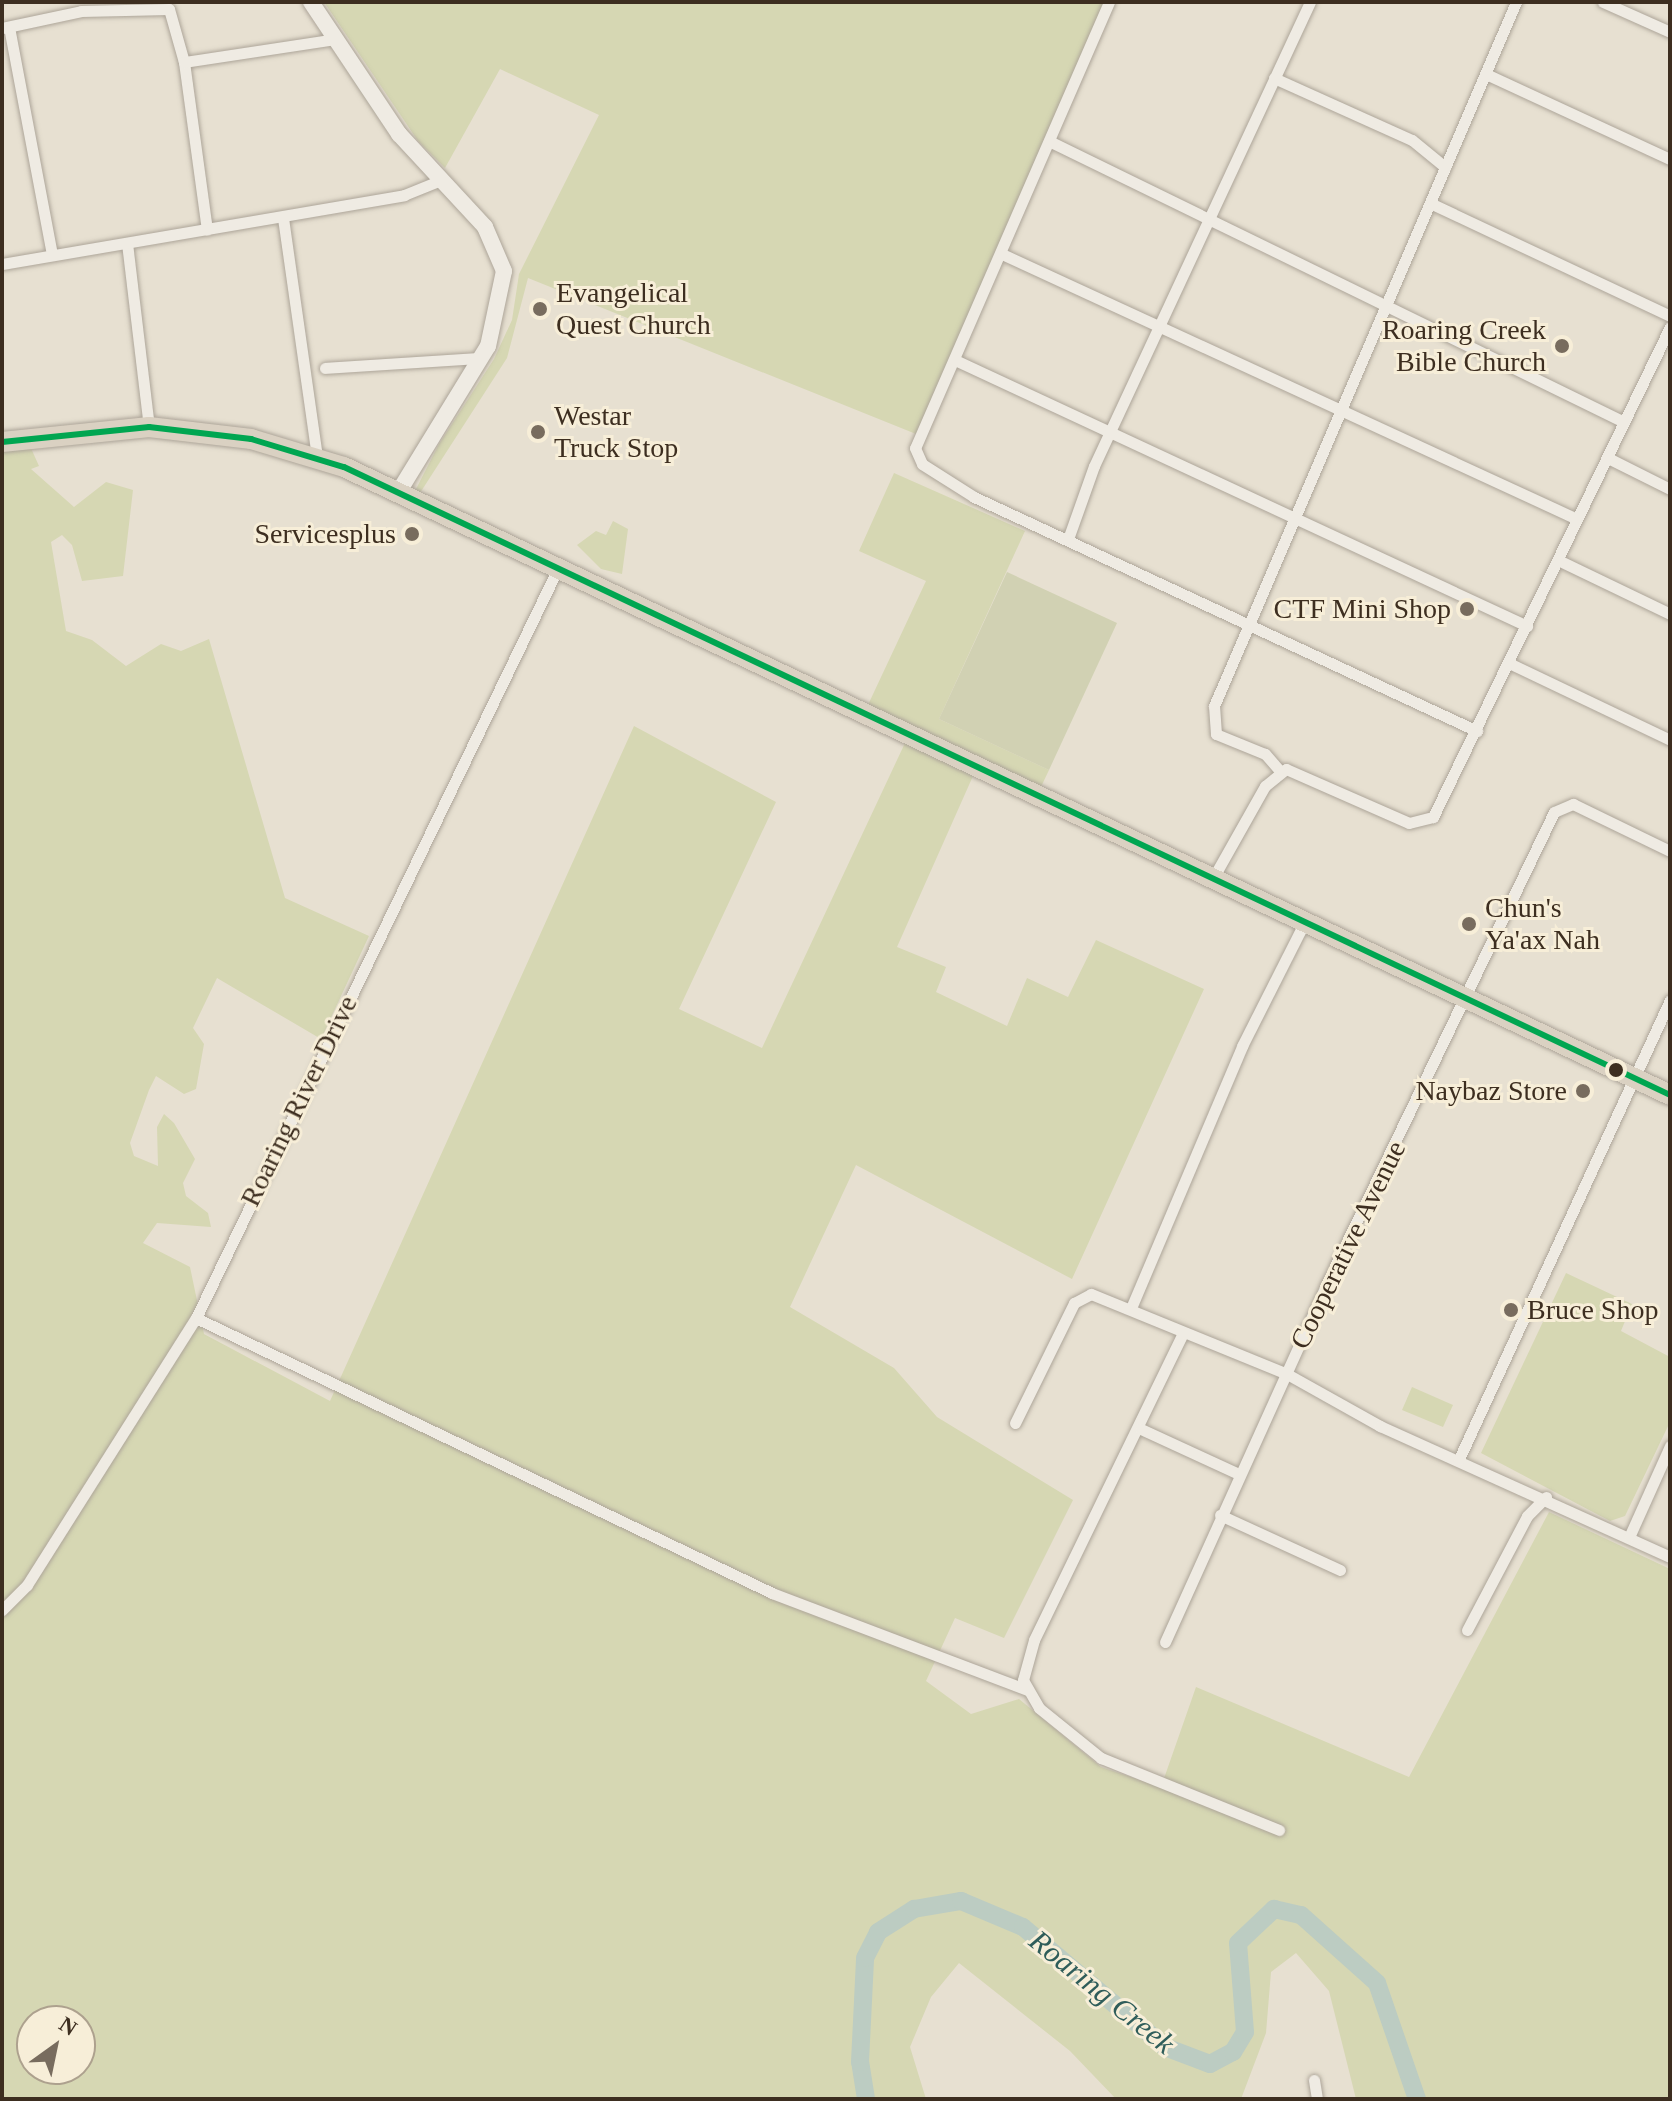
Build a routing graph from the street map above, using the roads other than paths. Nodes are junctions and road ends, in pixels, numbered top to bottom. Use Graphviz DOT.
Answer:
graph roads {
  1 [pos="311,2"];
  2 [pos="1109,2"];
  3 [pos="1310,2"];
  4 [pos="1516,2"];
  5 [pos="1603,2"];
  6 [pos="80,6"];
  7 [pos="6,27"];
  8 [pos="1670,32"];
  9 [pos="336,39"];
  10 [pos="184,62"];
  11 [pos="1486,74"];
  12 [pos="1274,78"];
  13 [pos="1049,141"];
  14 [pos="1670,159"];
  15 [pos="1445,167"];
  16 [pos="441,180"];
  17 [pos="1430,203"];
  18 [pos="283,218"];
  19 [pos="1212,222"];
  20 [pos="207,229"];
  21 [pos="127,243"];
  22 [pos="52,254"];
  23 [pos="1002,254"];
  24 [pos="2,264"];
  25 [pos="1387,307"];
  26 [pos="1670,316"];
  27 [pos="1670,327"];
  28 [pos="1162,330"];
  29 [pos="481,358"];
  30 [pos="955,360"];
  31 [pos="325,368"];
  32 [pos="1342,414"];
  33 [pos="1624,422"];
  34 [pos="149,427"];
  35 [pos="1111,432"];
  36 [pos="2,442"];
  37 [pos="317,457"];
  38 [pos="1608,458"];
  39 [pos="1670,489"];
  40 [pos="399,491"];
  41 [pos="1300,517"];
  42 [pos="1577,519"];
  43 [pos="1068,539"];
  44 [pos="1558,560"];
  45 [pos="558,568"];
  46 [pos="1670,614"];
  47 [pos="1251,622"];
  48 [pos="1527,626"];
  49 [pos="1511,664"];
  50 [pos="1477,731"];
  51 [pos="1670,740"];
  52 [pos="1280,771"];
  53 [pos="1670,851"];
  54 [pos="1212,880"];
  55 [pos="1304,923"];
  56 [pos="1465,999"];
  57 [pos="1670,1000"];
  58 [pos="1634,1078"];
  59 [pos="1670,1095"];
  60 [pos="1131,1308"];
  61 [pos="196,1318"];
  62 [pos="1183,1333"];
  63 [pos="1287,1374"];
  64 [pos="1015,1423"];
  65 [pos="1141,1429"];
  66 [pos="1670,1446"];
  67 [pos="1459,1459"];
  68 [pos="1239,1474"];
  69 [pos="1546,1497"];
  70 [pos="1220,1515"];
  71 [pos="1630,1535"];
  72 [pos="1670,1557"];
  73 [pos="1340,1570"];
  74 [pos="2,1610"];
  75 [pos="1467,1630"];
  76 [pos="1165,1642"];
  77 [pos="1027,1690"];
  78 [pos="1279,1830"];
  79 [pos="1314,2080"];
  80 [pos="1317,2099"];
  1 -- 9 [label="street"];
  2 -- 13 [label="street"];
  3 -- 12 [label="street"];
  4 -- 11 [label="street"];
  5 -- 8 [label="street"];
  6 -- 7 [label="street"];
  6 -- 10 [label="street"];
  7 -- 22 [label="street"];
  9 -- 10 [label="street"];
  9 -- 16 [label="street"];
  10 -- 20 [label="street"];
  11 -- 14 [label="street"];
  11 -- 15 [label="street"];
  12 -- 15 [label="street"];
  12 -- 19 [label="street"];
  13 -- 19 [label="street"];
  13 -- 23 [label="street"];
  15 -- 17 [label="street"];
  16 -- 18 [label="street"];
  16 -- 29 [label="street"];
  17 -- 25 [label="street"];
  17 -- 26 [label="street"];
  18 -- 20 [label="street"];
  18 -- 37 [label="street"];
  19 -- 25 [label="street"];
  19 -- 28 [label="street"];
  20 -- 21 [label="street"];
  21 -- 22 [label="street"];
  21 -- 34 [label="street"];
  22 -- 24 [label="street"];
  23 -- 28 [label="street"];
  23 -- 30 [label="street"];
  25 -- 32 [label="street"];
  25 -- 33 [label="street"];
  27 -- 33 [label="street"];
  28 -- 32 [label="street"];
  28 -- 35 [label="street"];
  29 -- 31 [label="street"];
  29 -- 40 [label="street"];
  30 -- 35 [label="street"];
  30 -- 43 [label="street"];
  32 -- 41 [label="street"];
  32 -- 42 [label="street"];
  33 -- 38 [label="street"];
  34 -- 36 [label="highway"];
  34 -- 37 [label="highway"];
  35 -- 41 [label="street"];
  35 -- 43 [label="street"];
  37 -- 40 [label="highway"];
  38 -- 39 [label="street"];
  38 -- 42 [label="street"];
  40 -- 45 [label="highway"];
  41 -- 47 [label="street"];
  41 -- 48 [label="street"];
  42 -- 44 [label="street"];
  43 -- 47 [label="street"];
  44 -- 46 [label="street"];
  44 -- 48 [label="street"];
  45 -- 54 [label="highway"];
  45 -- 61 [label="street, Roaring River Drive"];
  47 -- 50 [label="street"];
  47 -- 52 [label="street"];
  48 -- 49 [label="street"];
  49 -- 50 [label="street"];
  49 -- 51 [label="street"];
  50 -- 52 [label="street"];
  52 -- 54 [label="street"];
  53 -- 56 [label="street, Cooperative Avenue"];
  54 -- 55 [label="highway"];
  55 -- 56 [label="highway"];
  55 -- 60 [label="street"];
  56 -- 58 [label="highway"];
  56 -- 63 [label="street, Cooperative Avenue"];
  57 -- 58 [label="street"];
  58 -- 59 [label="highway"];
  58 -- 67 [label="street"];
  60 -- 62 [label="street"];
  60 -- 64 [label="street"];
  61 -- 74 [label="street, Roaring River Drive"];
  61 -- 77 [label="street"];
  62 -- 63 [label="street"];
  62 -- 65 [label="street"];
  63 -- 67 [label="street"];
  63 -- 68 [label="street, Cooperative Avenue"];
  65 -- 68 [label="street"];
  65 -- 77 [label="street"];
  66 -- 71 [label="street"];
  67 -- 69 [label="street"];
  68 -- 70 [label="street, Cooperative Avenue"];
  69 -- 71 [label="street"];
  69 -- 75 [label="street"];
  70 -- 73 [label="street"];
  70 -- 76 [label="street, Cooperative Avenue"];
  71 -- 72 [label="street"];
  77 -- 78 [label="street"];
  79 -- 80 [label="street"];
}
